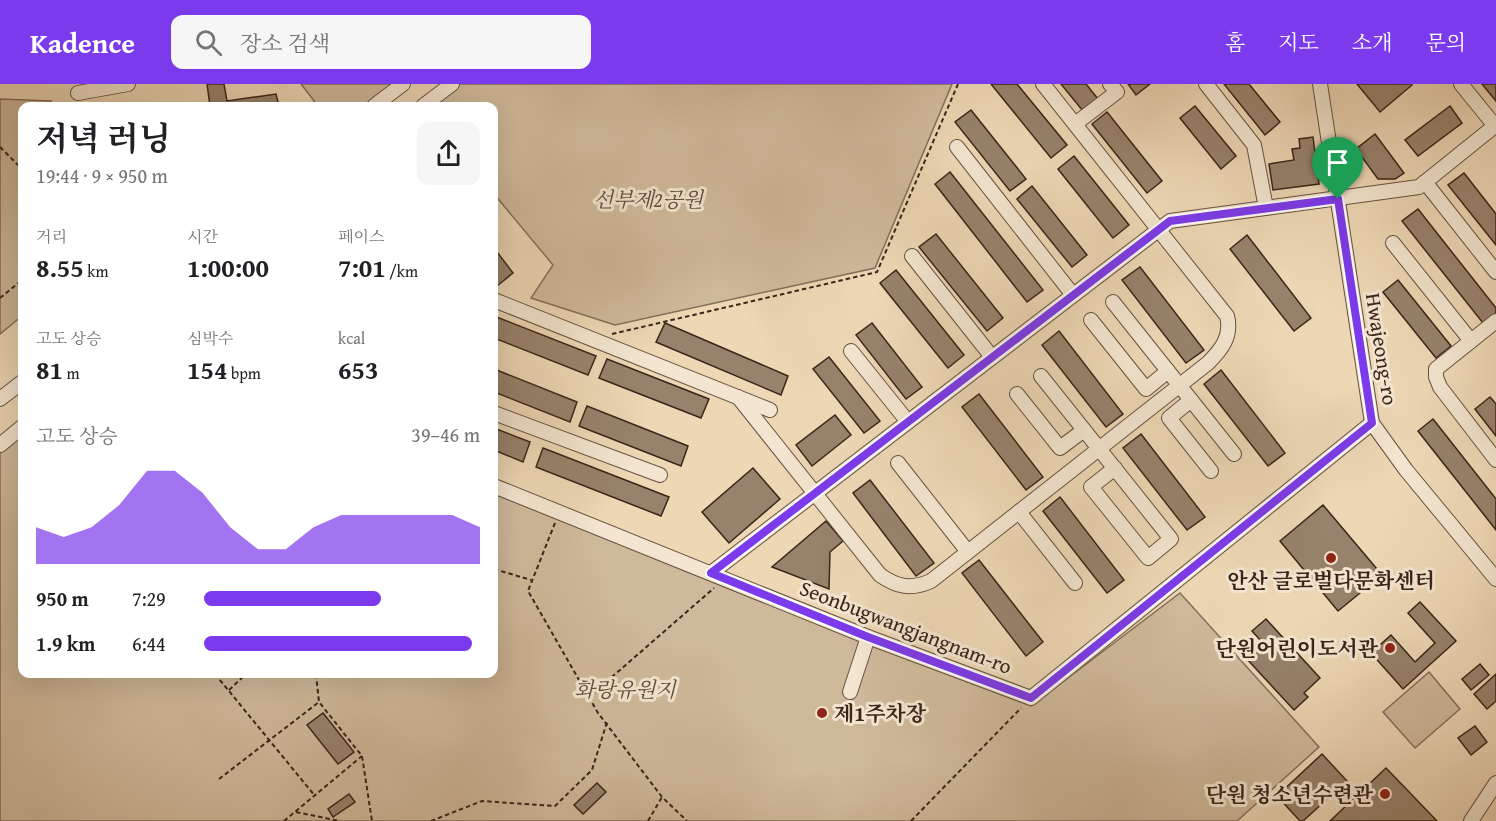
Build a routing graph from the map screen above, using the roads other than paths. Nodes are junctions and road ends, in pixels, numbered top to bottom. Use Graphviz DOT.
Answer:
graph roads {
  1 [pos="128,84"];
  2 [pos="403,84"];
  3 [pos="452,84"];
  4 [pos="1043,84"];
  5 [pos="1110,84"];
  6 [pos="1206,84"];
  7 [pos="1320,84"];
  8 [pos="1461,84"];
  9 [pos="79,94"];
  10 [pos="379,102"];
  11 [pos="428,102"];
  12 [pos="1075,124"];
  13 [pos="1495,125"];
  14 [pos="957,147"];
  15 [pos="1425,182"];
  16 [pos="1338,199"];
  17 [pos="1266,208"];
  18 [pos="1158,229"];
  19 [pos="1393,243"];
  20 [pos="912,256"];
  21 [pos="1496,272"];
  22 [pos="1073,295"];
  23 [pos="498,302"];
  24 [pos="1113,302"];
  25 [pos="1091,320"];
  26 [pos="1496,321"];
  27 [pos="1471,341"];
  28 [pos="851,351"];
  29 [pos="992,357"];
  30 [pos="1168,371"];
  31 [pos="1041,376"];
  32 [pos="18,384"];
  33 [pos="1180,386"];
  34 [pos="1017,394"];
  35 [pos="738,397"];
  36 [pos="0,399"];
  37 [pos="1191,400"];
  38 [pos="770,410"];
  39 [pos="498,414"];
  40 [pos="908,422"];
  41 [pos="1372,423"];
  42 [pos="18,430"];
  43 [pos="1084,430"];
  44 [pos="0,445"];
  45 [pos="1099,449"];
  46 [pos="1233,454"];
  47 [pos="1496,460"];
  48 [pos="898,463"];
  49 [pos="1115,468"];
  50 [pos="1211,471"];
  51 [pos="660,475"];
  52 [pos="498,488"];
  53 [pos="815,493"];
  54 [pos="1019,512"];
  55 [pos="968,552"];
  56 [pos="711,573"];
  57 [pos="1496,579"];
  58 [pos="1075,583"];
  59 [pos="868,637"];
  60 [pos="850,692"];
  61 [pos="1496,783"];
  62 [pos="1472,821"];
  1 -- 9 [label="street"];
  2 -- 10 [label="street"];
  3 -- 11 [label="street"];
  4 -- 12 [label="street"];
  5 -- 12 [label="street"];
  6 -- 17 [label="street"];
  7 -- 16 [label="street, Hwajeong-ro"];
  8 -- 13 [label="street"];
  12 -- 18 [label="street"];
  13 -- 15 [label="street"];
  14 -- 22 [label="street"];
  15 -- 16 [label="street"];
  15 -- 21 [label="street"];
  16 -- 17 [label="street"];
  16 -- 41 [label="street, Hwajeong-ro"];
  17 -- 18 [label="street"];
  18 -- 22 [label="street"];
  18 -- 33 [label="street"];
  19 -- 27 [label="street"];
  20 -- 29 [label="street"];
  22 -- 29 [label="street"];
  23 -- 35 [label="street"];
  24 -- 30 [label="street"];
  25 -- 30 [label="street"];
  26 -- 27 [label="street"];
  27 -- 47 [label="street"];
  28 -- 40 [label="street"];
  29 -- 40 [label="street"];
  30 -- 33 [label="street"];
  31 -- 43 [label="street"];
  32 -- 36 [label="street"];
  33 -- 37 [label="street"];
  33 -- 45 [label="street"];
  34 -- 43 [label="street"];
  35 -- 38 [label="street"];
  35 -- 53 [label="street"];
  37 -- 46 [label="street"];
  37 -- 50 [label="street"];
  39 -- 51 [label="street"];
  40 -- 53 [label="street"];
  41 -- 57 [label="street, Hwajeong-ro"];
  41 -- 59 [label="street, Seonbugwangjangnam-ro"];
  42 -- 44 [label="street"];
  43 -- 45 [label="street"];
  45 -- 49 [label="street"];
  45 -- 54 [label="street"];
  48 -- 55 [label="street"];
  49 -- 49 [label="street"];
  52 -- 56 [label="street, Seonbugwangjangnam-ro"];
  53 -- 55 [label="street"];
  53 -- 56 [label="street"];
  54 -- 55 [label="street"];
  54 -- 58 [label="street"];
  56 -- 59 [label="street, Seonbugwangjangnam-ro"];
  59 -- 60 [label="street"];
  61 -- 62 [label="street"];
}
